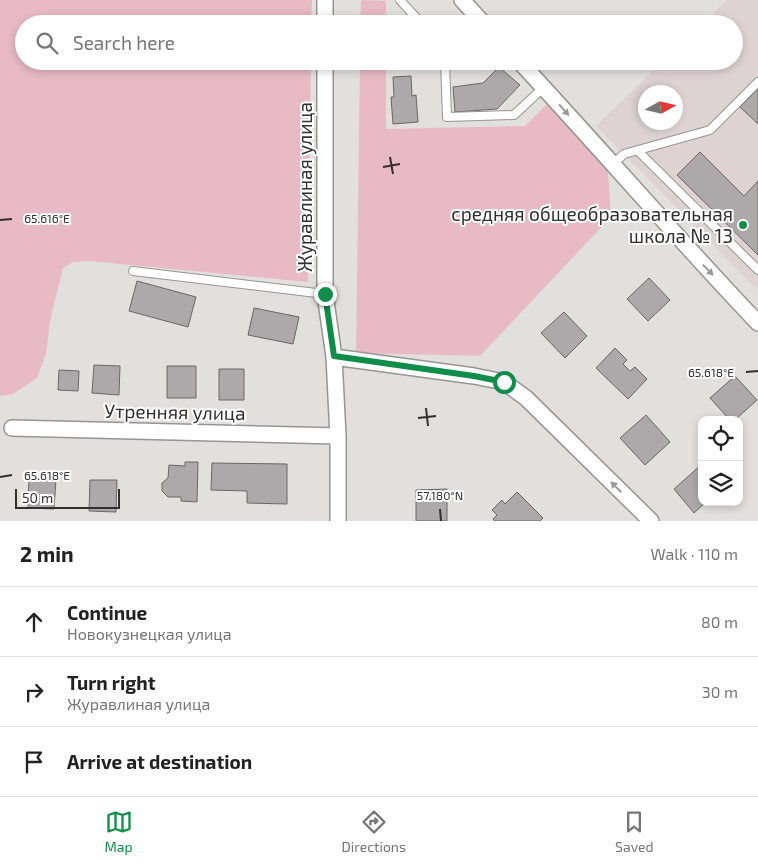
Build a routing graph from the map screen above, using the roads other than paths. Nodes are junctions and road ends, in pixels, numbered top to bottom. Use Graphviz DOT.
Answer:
graph roads {
  1 [pos="325,0"];
  2 [pos="400,0"];
  3 [pos="462,0"];
  4 [pos="325,15"];
  5 [pos="414,15"];
  6 [pos="476,15"];
  7 [pos="325,70"];
  8 [pos="445,70"];
  9 [pos="528,70"];
  10 [pos="758,82"];
  11 [pos="544,87"];
  12 [pos="638,150"];
  13 [pos="613,164"];
  14 [pos="758,270"];
  15 [pos="133,272"];
  16 [pos="325,294"];
  17 [pos="758,323"];
  18 [pos="334,356"];
  19 [pos="12,428"];
  20 [pos="338,436"];
  21 [pos="338,521"];
  22 [pos="651,521"];
  1 -- 4 [label="street"];
  2 -- 5 [label="lane"];
  3 -- 6 [label="street"];
  7 -- 16 [label="street, Журавлиная улица"];
  8 -- 11 [label="lane"];
  9 -- 11 [label="street"];
  10 -- 12 [label="lane"];
  11 -- 13 [label="street, one-way"];
  12 -- 13 [label="lane"];
  12 -- 14 [label="lane"];
  13 -- 17 [label="street, one-way"];
  15 -- 16 [label="lane"];
  16 -- 18 [label="street, Журавлиная улица"];
  18 -- 20 [label="street, Журавлиная улица"];
  22 -- 18 [label="street, one-way"];
  19 -- 20 [label="street, Утренняя улица"];
  20 -- 21 [label="street, Журавлиная улица"];
}
